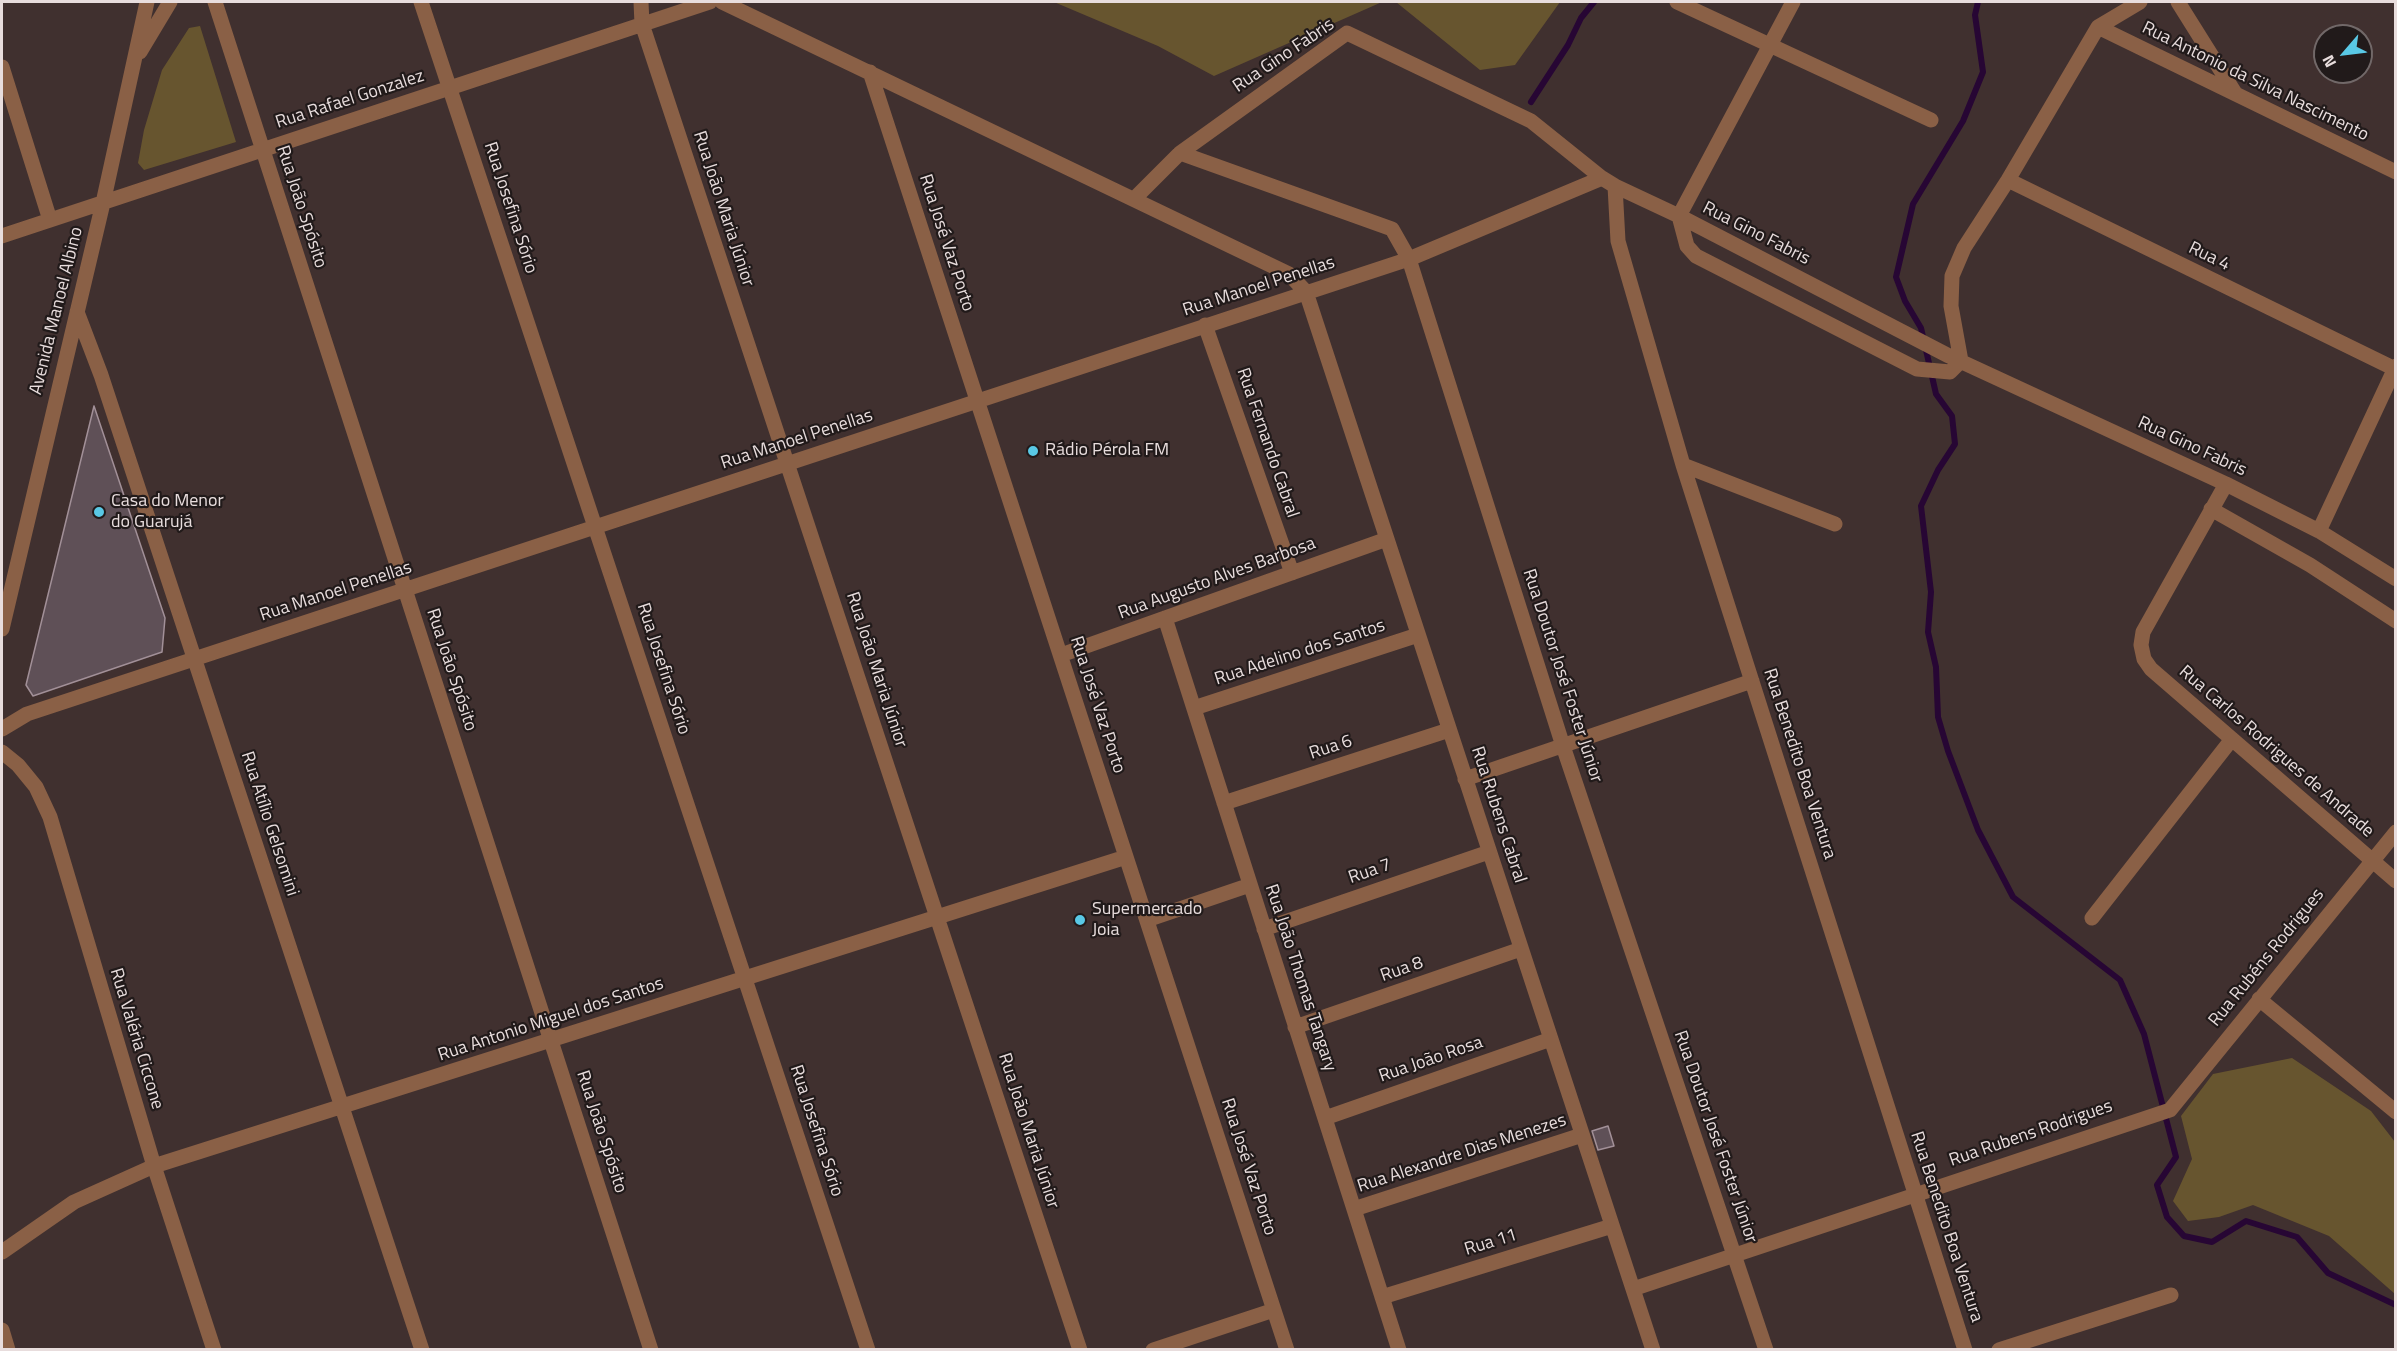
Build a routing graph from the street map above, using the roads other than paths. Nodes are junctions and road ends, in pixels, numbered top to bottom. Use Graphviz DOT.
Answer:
graph roads {
  1 [pos="147,2"];
  2 [pos="170,2"];
  3 [pos="215,2"];
  4 [pos="421,2"];
  5 [pos="641,2"];
  6 [pos="710,2"];
  7 [pos="722,2"];
  8 [pos="1677,2"];
  9 [pos="1794,2"];
  10 [pos="2140,2"];
  11 [pos="2178,2"];
  12 [pos="642,24"];
  13 [pos="2098,27"];
  14 [pos="1770,45"];
  15 [pos="132,65"];
  16 [pos="2,67"];
  17 [pos="870,72"];
  18 [pos="450,88"];
  19 [pos="2236,94"];
  20 [pos="1931,120"];
  21 [pos="262,150"];
  22 [pos="1180,153"];
  23 [pos="2396,172"];
  24 [pos="2007,180"];
  25 [pos="1609,182"];
  26 [pos="1135,198"];
  27 [pos="103,203"];
  28 [pos="1679,216"];
  29 [pos="50,220"];
  30 [pos="2,236"];
  31 [pos="1409,259"];
  32 [pos="1306,292"];
  33 [pos="76,312"];
  34 [pos="1205,325"];
  35 [pos="1955,359"];
  36 [pos="2394,367"];
  37 [pos="977,401"];
  38 [pos="787,464"];
  39 [pos="1683,465"];
  40 [pos="2226,484"];
  41 [pos="2211,510"];
  42 [pos="1835,525"];
  43 [pos="596,527"];
  44 [pos="2319,531"];
  45 [pos="1387,539"];
  46 [pos="1292,573"];
  47 [pos="2396,579"];
  48 [pos="405,590"];
  49 [pos="1165,618"];
  50 [pos="2396,621"];
  51 [pos="2,629"];
  52 [pos="1418,635"];
  53 [pos="1060,655"];
  54 [pos="195,659"];
  55 [pos="1752,681"];
  56 [pos="1194,708"];
  57 [pos="2,729"];
  58 [pos="1449,730"];
  59 [pos="2232,739"];
  60 [pos="1563,746"];
  61 [pos="2,752"];
  62 [pos="1466,779"];
  63 [pos="1224,803"];
  64 [pos="2396,832"];
  65 [pos="1489,852"];
  66 [pos="1126,857"];
  67 [pos="2371,860"];
  68 [pos="2396,881"];
  69 [pos="1250,885"];
  70 [pos="937,917"];
  71 [pos="2092,918"];
  72 [pos="1147,920"];
  73 [pos="1264,929"];
  74 [pos="1521,950"];
  75 [pos="745,978"];
  76 [pos="2259,999"];
  77 [pos="1296,1027"];
  78 [pos="550,1040"];
  79 [pos="1551,1040"];
  80 [pos="342,1106"];
  81 [pos="2170,1110"];
  82 [pos="2396,1112"];
  83 [pos="1324,1118"];
  84 [pos="1582,1135"];
  85 [pos="153,1166"];
  86 [pos="1916,1194"];
  87 [pos="1354,1209"];
  88 [pos="1612,1226"];
  89 [pos="2,1252"];
  90 [pos="1735,1256"];
  91 [pos="1633,1289"];
  92 [pos="2171,1295"];
  93 [pos="1382,1297"];
  94 [pos="1274,1310"];
  95 [pos="2,1330"];
  96 [pos="8,1350"];
  97 [pos="214,1350"];
  98 [pos="422,1350"];
  99 [pos="651,1350"];
  100 [pos="868,1350"];
  101 [pos="1080,1350"];
  102 [pos="1153,1350"];
  103 [pos="1287,1350"];
  104 [pos="1399,1350"];
  105 [pos="1653,1350"];
  106 [pos="1766,1350"];
  107 [pos="1965,1350"];
  108 [pos="1999,1350"];
  1 -- 15 [label="street, Avenida Manoel Albino"];
  2 -- 15 [label="street"];
  3 -- 21 [label="street, Rua João Spósito"];
  4 -- 18 [label="street, Rua Josefina Sório"];
  5 -- 12 [label="street, Rua João Maria Júnior"];
  6 -- 12 [label="street, Rua Rafael Gonzalez"];
  7 -- 17 [label="street"];
  8 -- 14 [label="street"];
  9 -- 14 [label="street"];
  10 -- 13 [label="street"];
  11 -- 19 [label="street"];
  12 -- 18 [label="street, Rua Rafael Gonzalez"];
  12 -- 38 [label="street, Rua João Maria Júnior"];
  13 -- 19 [label="street, Rua Antonio da Silva Nascimento"];
  13 -- 24 [label="street"];
  14 -- 20 [label="street"];
  14 -- 28 [label="street"];
  15 -- 27 [label="street, Avenida Manoel Albino"];
  16 -- 29 [label="street"];
  17 -- 26 [label="street"];
  17 -- 37 [label="street, Rua José Vaz Porto"];
  18 -- 21 [label="street, Rua Rafael Gonzalez"];
  18 -- 43 [label="street, Rua Josefina Sório"];
  19 -- 23 [label="street, Rua Antonio da Silva Nascimento"];
  21 -- 27 [label="street, Rua Rafael Gonzalez"];
  21 -- 48 [label="street, Rua João Spósito"];
  22 -- 25 [label="street, Rua Gino Fabris"];
  22 -- 26 [label="street, Rua Gino Fabris"];
  22 -- 31 [label="street, Rua Doutor José Foster Júnior"];
  24 -- 35 [label="street"];
  24 -- 36 [label="street, Rua 4"];
  25 -- 28 [label="street, Rua Gino Fabris"];
  25 -- 31 [label="street, Rua Manoel Penellas"];
  25 -- 39 [label="street, Rua Benedito Boa Ventura"];
  26 -- 32 [label="street"];
  27 -- 29 [label="street, Rua Rafael Gonzalez"];
  27 -- 33 [label="street, Avenida Manoel Albino"];
  28 -- 35 [label="street, Rua Gino Fabris"];
  28 -- 35 [label="street"];
  29 -- 30 [label="street, Rua Rafael Gonzalez"];
  31 -- 32 [label="street, Rua Manoel Penellas"];
  31 -- 60 [label="street, Rua Doutor José Foster Júnior"];
  32 -- 34 [label="street, Rua Manoel Penellas"];
  32 -- 45 [label="street, Rua Rubens Cabral"];
  33 -- 51 [label="street, Avenida Manoel Albino"];
  33 -- 54 [label="street, Rua Atílio Gelsomini"];
  34 -- 37 [label="street, Rua Manoel Penellas"];
  34 -- 46 [label="street, Rua Fernando Cabral"];
  35 -- 40 [label="street, Rua Gino Fabris"];
  36 -- 44 [label="street"];
  37 -- 38 [label="street, Rua Manoel Penellas"];
  37 -- 53 [label="street, Rua José Vaz Porto"];
  38 -- 43 [label="street, Rua Manoel Penellas"];
  38 -- 70 [label="street, Rua João Maria Júnior"];
  39 -- 42 [label="street"];
  39 -- 55 [label="street, Rua Benedito Boa Ventura"];
  40 -- 41 [label="street"];
  40 -- 44 [label="street, Rua Gino Fabris"];
  41 -- 50 [label="street"];
  41 -- 59 [label="street, Rua Carlos Rodrigues de Andrade"];
  43 -- 48 [label="street, Rua Manoel Penellas"];
  43 -- 75 [label="street, Rua Josefina Sório"];
  44 -- 47 [label="street, Rua Gino Fabris"];
  45 -- 46 [label="street, Rua Augusto Alves Barbosa"];
  45 -- 52 [label="street, Rua Rubens Cabral"];
  46 -- 49 [label="street, Rua Augusto Alves Barbosa"];
  48 -- 54 [label="street, Rua Manoel Penellas"];
  48 -- 78 [label="street, Rua João Spósito"];
  49 -- 53 [label="street, Rua Augusto Alves Barbosa"];
  49 -- 56 [label="street, Rua João Thomas Tangary"];
  52 -- 56 [label="street, Rua Adelino dos Santos"];
  52 -- 58 [label="street, Rua Rubens Cabral"];
  53 -- 66 [label="street, Rua José Vaz Porto"];
  54 -- 57 [label="street, Rua Manoel Penellas"];
  54 -- 80 [label="street, Rua Atílio Gelsomini"];
  55 -- 60 [label="street"];
  55 -- 86 [label="street, Rua Benedito Boa Ventura"];
  56 -- 63 [label="street, Rua João Thomas Tangary"];
  58 -- 62 [label="street, Rua Rubens Cabral"];
  58 -- 63 [label="street, Rua 6"];
  59 -- 67 [label="street, Rua Carlos Rodrigues de Andrade"];
  59 -- 71 [label="street"];
  60 -- 62 [label="street"];
  60 -- 90 [label="street, Rua Doutor José Foster Júnior"];
  61 -- 85 [label="street, Rua Valéria Ciccone"];
  62 -- 65 [label="street, Rua Rubens Cabral"];
  63 -- 69 [label="street, Rua João Thomas Tangary"];
  64 -- 67 [label="street, Rua Rubéns Rodrigues"];
  65 -- 73 [label="street, Rua 7"];
  65 -- 74 [label="street, Rua Rubens Cabral"];
  66 -- 70 [label="street, Rua Antonio Miguel dos Santos"];
  66 -- 72 [label="street, Rua José Vaz Porto"];
  67 -- 68 [label="street, Rua Carlos Rodrigues de Andrade"];
  67 -- 76 [label="street, Rua Rubéns Rodrigues"];
  69 -- 72 [label="street"];
  69 -- 73 [label="street, Rua João Thomas Tangary"];
  70 -- 75 [label="street, Rua Antonio Miguel dos Santos"];
  70 -- 101 [label="street, Rua João Maria Júnior"];
  72 -- 94 [label="street, Rua José Vaz Porto"];
  73 -- 77 [label="street, Rua João Thomas Tangary"];
  74 -- 77 [label="street, Rua 8"];
  74 -- 79 [label="street, Rua Rubens Cabral"];
  75 -- 78 [label="street, Rua Antonio Miguel dos Santos"];
  75 -- 100 [label="street, Rua Josefina Sório"];
  76 -- 81 [label="street, Rua Rubéns Rodrigues"];
  76 -- 82 [label="street"];
  77 -- 83 [label="street, Rua João Thomas Tangary"];
  78 -- 80 [label="street, Rua Antonio Miguel dos Santos"];
  78 -- 99 [label="street, Rua João Spósito"];
  79 -- 83 [label="street, Rua João Rosa"];
  79 -- 84 [label="street, Rua Rubens Cabral"];
  80 -- 85 [label="street, Rua Antonio Miguel dos Santos"];
  80 -- 98 [label="street, Rua Atílio Gelsomini"];
  81 -- 86 [label="street, Rua Rubens Rodrigues"];
  83 -- 87 [label="street, Rua João Thomas Tangary"];
  84 -- 87 [label="street, Rua Alexandre Dias Menezes"];
  84 -- 88 [label="street, Rua Rubens Cabral"];
  85 -- 89 [label="street, Rua Antonio Miguel dos Santos"];
  85 -- 97 [label="street, Rua Valéria Ciccone"];
  86 -- 90 [label="street, Rua Rubens Rodrigues"];
  86 -- 107 [label="street, Rua Benedito Boa Ventura"];
  87 -- 93 [label="street, Rua João Thomas Tangary"];
  88 -- 91 [label="street, Rua Rubens Cabral"];
  88 -- 93 [label="street, Rua 11"];
  90 -- 91 [label="street, Rua Rubens Rodrigues"];
  90 -- 106 [label="street, Rua Doutor José Foster Júnior"];
  91 -- 105 [label="street, Rua Rubens Cabral"];
  92 -- 108 [label="street"];
  93 -- 104 [label="street, Rua João Thomas Tangary"];
  94 -- 102 [label="street"];
  94 -- 103 [label="street, Rua José Vaz Porto"];
  95 -- 96 [label="street"];
}
